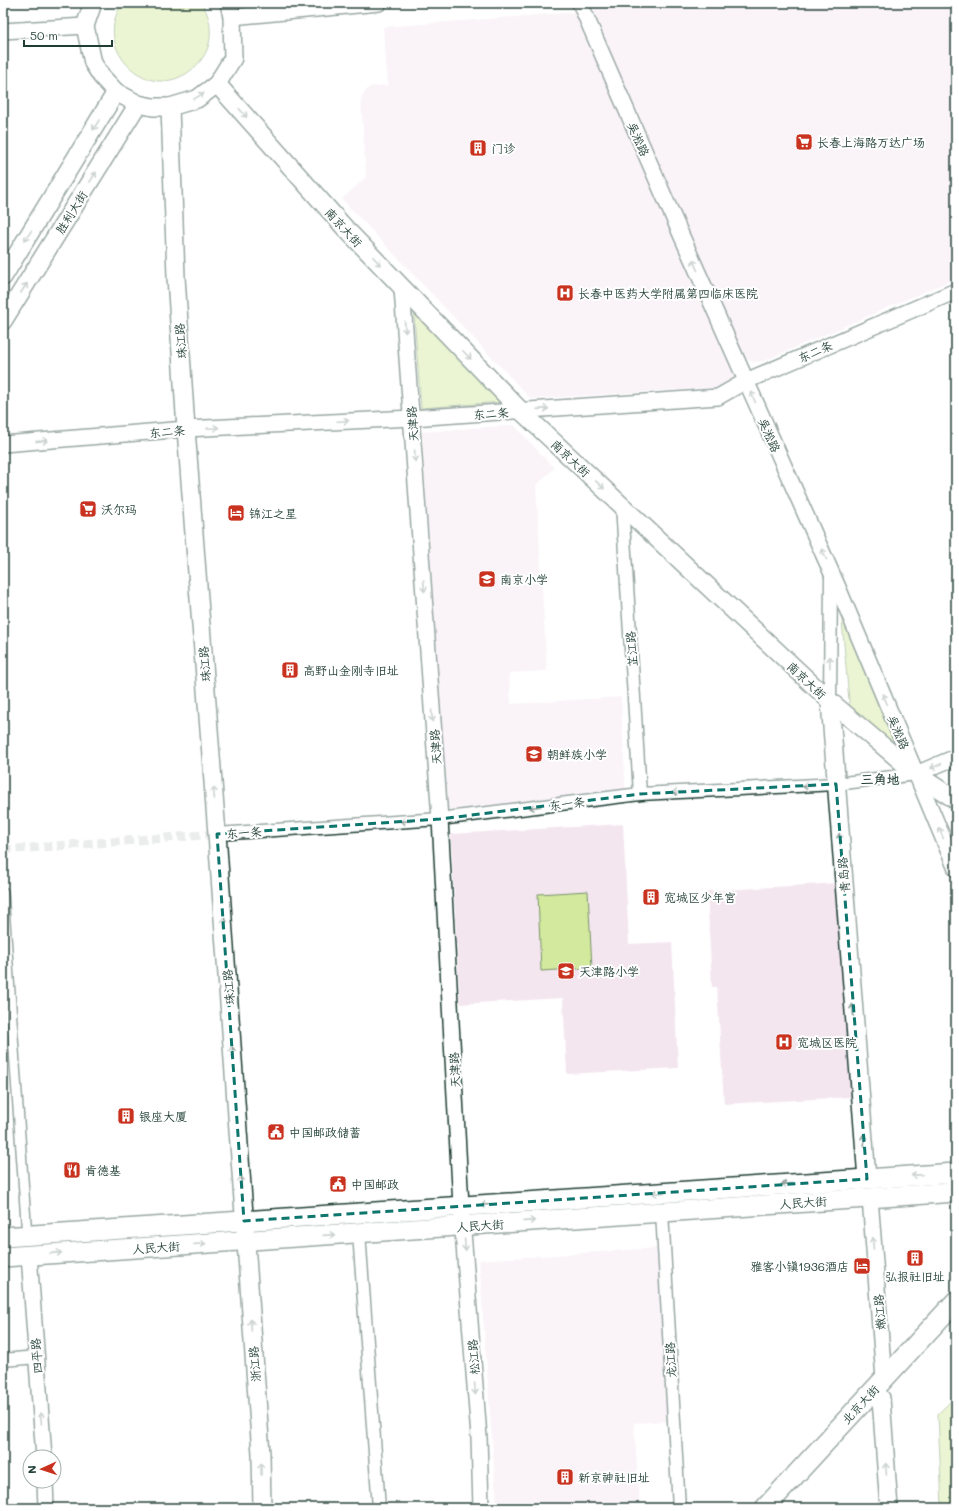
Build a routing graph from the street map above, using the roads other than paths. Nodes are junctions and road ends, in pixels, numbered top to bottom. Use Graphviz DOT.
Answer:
graph roads {
  1 [pos="93,3"];
  2 [pos="379,3"];
  3 [pos="580,3"];
  4 [pos="364,4"];
  5 [pos="231,10"];
  6 [pos="85,26"];
  7 [pos="3,32"];
  8 [pos="217,84"];
  9 [pos="116,92"];
  10 [pos="138,104"];
  11 [pos="170,107"];
  12 [pos="3,277"];
  13 [pos="402,288"];
  14 [pos="956,291"];
  15 [pos="3,321"];
  16 [pos="746,381"];
  17 [pos="521,410"];
  18 [pos="412,418"];
  19 [pos="186,429"];
  20 [pos="3,444"];
  21 [pos="622,505"];
  22 [pos="831,571"];
  23 [pos="830,701"];
  24 [pos="956,757"];
  25 [pos="916,774"];
  26 [pos="836,784"];
  27 [pos="640,794"];
  28 [pos="956,800"];
  29 [pos="440,819"];
  30 [pos="218,834"];
  31 [pos="956,869"];
  32 [pos="3,892"];
  33 [pos="956,1172"];
  34 [pos="867,1179"];
  35 [pos="956,1192"];
  36 [pos="870,1198"];
  37 [pos="461,1206"];
  38 [pos="662,1212"];
  39 [pos="244,1221"];
  40 [pos="463,1226"];
  41 [pos="359,1233"];
  42 [pos="27,1236"];
  43 [pos="3,1237"];
  44 [pos="245,1241"];
  45 [pos="29,1255"];
  46 [pos="3,1257"];
  47 [pos="956,1301"];
  48 [pos="956,1318"];
  49 [pos="37,1357"];
  50 [pos="3,1360"];
  51 [pos="884,1379"];
  52 [pos="881,1398"];
  53 [pos="43,1449"];
  54 [pos="45,1489"];
  55 [pos="46,1508"];
  56 [pos="262,1508"];
  57 [pos="379,1508"];
  58 [pos="480,1508"];
  59 [pos="679,1508"];
  60 [pos="765,1508"];
  61 [pos="779,1508"];
  62 [pos="889,1508"];
  1 -- 6 [label="main road"];
  2 -- 4 [label="street"];
  16 -- 3 [label="street, 吴淞路, one-way"];
  4 -- 5 [label="street"];
  5 -- 8 [label="main road"];
  6 -- 7 [label="street"];
  6 -- 9 [label="main road"];
  11 -- 8 [label="main road, one-way"];
  8 -- 13 [label="main road, 南京大街, one-way"];
  9 -- 10 [label="main road"];
  9 -- 12 [label="main road, 胜利大街, one-way"];
  10 -- 11 [label="main road"];
  15 -- 10 [label="main road, 胜利大街, one-way"];
  11 -- 19 [label="main road, 珠江路"];
  13 -- 17 [label="main road, 南京大街, one-way"];
  13 -- 18 [label="street, 天津路, one-way"];
  14 -- 16 [label="street, 东二条"];
  17 -- 16 [label="street, 东二条, one-way"];
  22 -- 16 [label="street, 吴淞路, one-way"];
  17 -- 18 [label="street, 东二条"];
  17 -- 21 [label="main road, 南京大街, one-way"];
  19 -- 18 [label="street, 东二条, one-way"];
  18 -- 29 [label="street, 天津路, one-way"];
  20 -- 19 [label="street, 东二条, one-way"];
  30 -- 19 [label="main road, 珠江路, one-way"];
  21 -- 23 [label="main road, 南京大街"];
  21 -- 27 [label="street, 芷江路"];
  23 -- 22 [label="street, 青岛路, one-way"];
  25 -- 22 [label="street, 吴淞路, one-way"];
  23 -- 25 [label="main road, 南京大街"];
  23 -- 26 [label="main road, 青岛路"];
  24 -- 25 [label="street, one-way"];
  25 -- 26 [label="street, 东一条"];
  25 -- 28 [label="main road, 南京大街"];
  31 -- 25 [label="street, 吴淞路, one-way"];
  26 -- 27 [label="street, 东一条, one-way"];
  34 -- 26 [label="main road, 青岛路, one-way"];
  27 -- 29 [label="street, 东一条, one-way"];
  29 -- 30 [label="street, 东一条, one-way"];
  29 -- 37 [label="street, 天津路"];
  39 -- 30 [label="main road, 珠江路, one-way"];
  32 -- 42 [label="street"];
  33 -- 34 [label="main road, 人民大街, one-way"];
  34 -- 37 [label="main road, 人民大街, one-way"];
  35 -- 36 [label="main road, 人民大街"];
  36 -- 38 [label="main road, 人民大街"];
  51 -- 36 [label="street, 嫩江路, one-way"];
  37 -- 39 [label="main road, 人民大街"];
  37 -- 40 [label="street, 松江路"];
  40 -- 38 [label="main road, 人民大街, one-way"];
  38 -- 59 [label="street, 龙江路"];
  39 -- 42 [label="main road, 人民大街"];
  39 -- 44 [label="main road, 浙江路"];
  40 -- 41 [label="main road, 人民大街"];
  40 -- 58 [label="street, 松江路, one-way"];
  44 -- 41 [label="main road, 人民大街, one-way"];
  41 -- 57 [label="street"];
  42 -- 43 [label="main road, 人民大街"];
  45 -- 44 [label="main road, 人民大街, one-way"];
  56 -- 44 [label="main road, 浙江路, one-way"];
  45 -- 46 [label="main road, 人民大街"];
  45 -- 49 [label="street, 四平路"];
  47 -- 51 [label="main road, 北京大街"];
  48 -- 52 [label="main road, 北京大街"];
  49 -- 50 [label="street"];
  53 -- 49 [label="street, 四平路, one-way"];
  51 -- 60 [label="main road, 北京大街"];
  52 -- 61 [label="main road, 北京大街"];
  62 -- 52 [label="main road, one-way"];
  54 -- 55 [label="street"];
}
